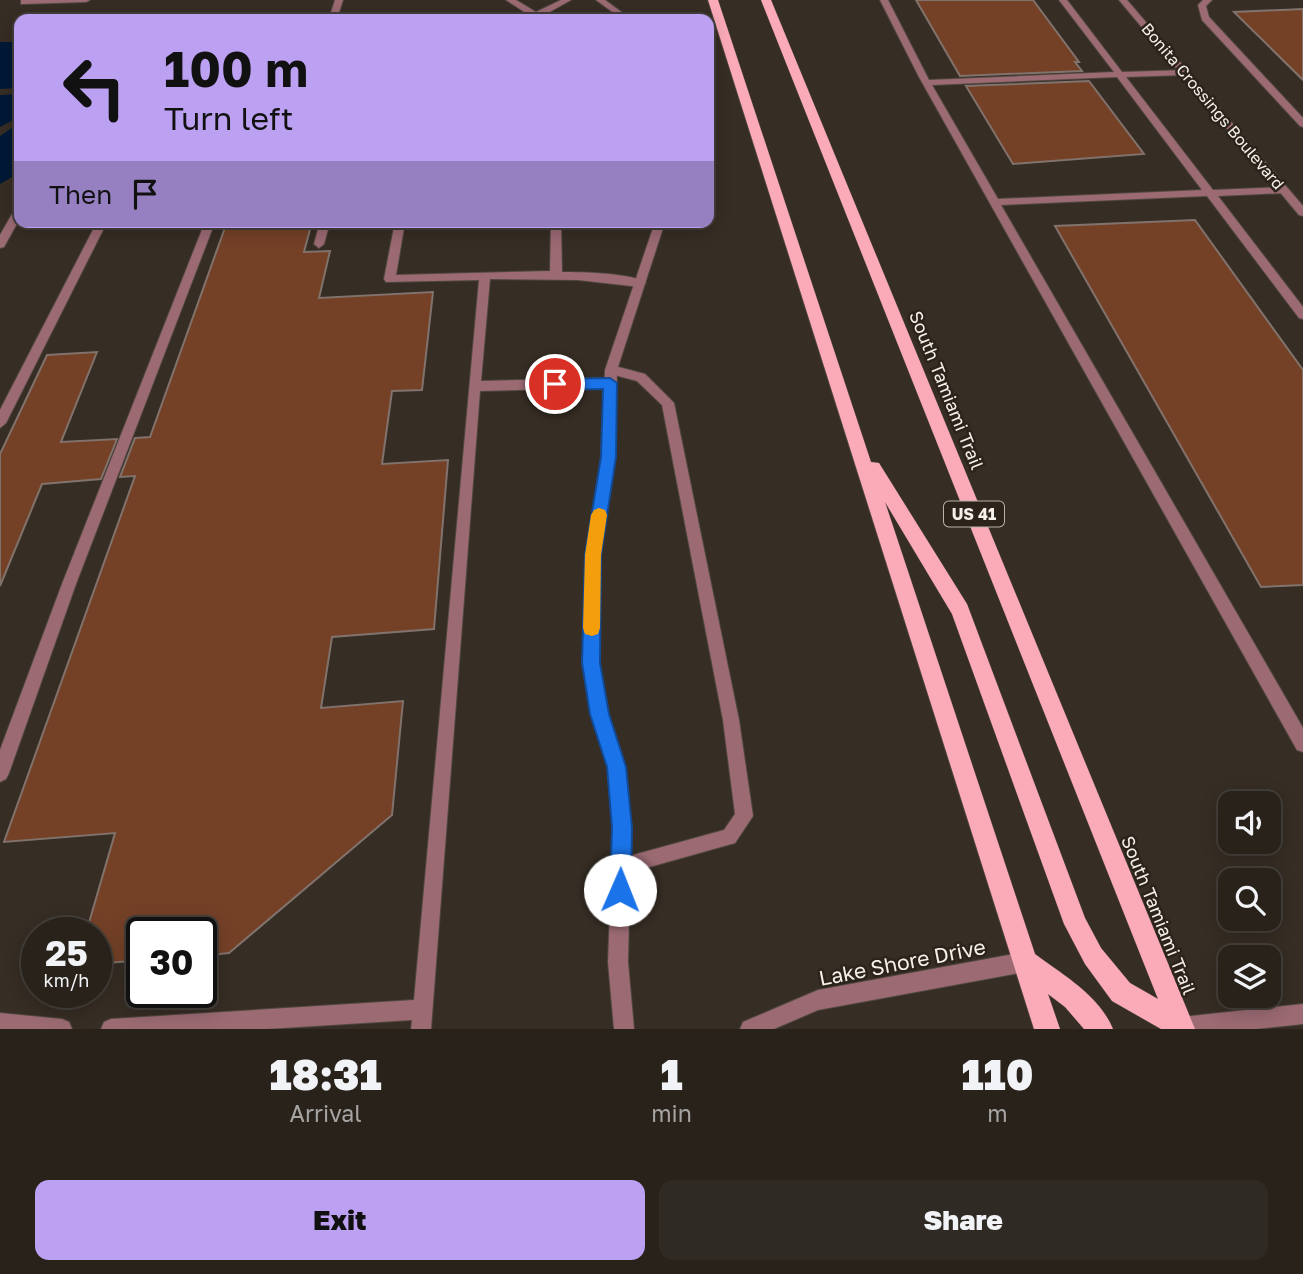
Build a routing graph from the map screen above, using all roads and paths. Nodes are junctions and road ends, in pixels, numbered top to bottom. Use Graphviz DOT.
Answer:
graph roads {
  1 [pos="86,0"];
  2 [pos="510,0"];
  3 [pos="567,0"];
  4 [pos="600,0"];
  5 [pos="713,0"];
  6 [pos="766,0"];
  7 [pos="884,0"];
  8 [pos="1063,0"];
  9 [pos="1123,0"];
  10 [pos="1208,0"];
  11 [pos="24,2"];
  12 [pos="528,14"];
  13 [pos="538,14"];
  14 [pos="620,14"];
  15 [pos="1184,72"];
  16 [pos="1120,75"];
  17 [pos="927,83"];
  18 [pos="1303,124"];
  19 [pos="1284,190"];
  20 [pos="1210,193"];
  21 [pos="995,202"];
  22 [pos="1303,213"];
  23 [pos="14,220"];
  24 [pos="99,228"];
  25 [pos="209,228"];
  26 [pos="323,228"];
  27 [pos="399,228"];
  28 [pos="556,228"];
  29 [pos="658,228"];
  30 [pos="0,244"];
  31 [pos="319,244"];
  32 [pos="485,276"];
  33 [pos="556,276"];
  34 [pos="640,284"];
  35 [pos="1297,300"];
  36 [pos="1303,315"];
  37 [pos="611,377"];
  38 [pos="474,386"];
  39 [pos="0,423"];
  40 [pos="858,444"];
  41 [pos="1303,744"];
  42 [pos="0,772"];
  43 [pos="621,866"];
  44 [pos="1026,962"];
  45 [pos="1303,1014"];
  46 [pos="422,1019"];
  47 [pos="0,1023"];
  48 [pos="1182,1028"];
  49 [pos="62,1029"];
  50 [pos="111,1029"];
  51 [pos="624,1029"];
  52 [pos="750,1029"];
  53 [pos="1047,1029"];
  54 [pos="1100,1029"];
  1 -- 11 [label="street"];
  2 -- 12 [label="street"];
  3 -- 13 [label="street"];
  4 -- 14 [label="street"];
  5 -- 40 [label="main road"];
  6 -- 48 [label="main road, South Tamiami Trail / US 41"];
  7 -- 17 [label="street"];
  8 -- 16 [label="street"];
  9 -- 15 [label="street, Bonita Crossings Boulevard"];
  10 -- 18 [label="street"];
  15 -- 16 [label="street"];
  15 -- 19 [label="street, Bonita Crossings Boulevard"];
  16 -- 17 [label="street"];
  16 -- 20 [label="street"];
  17 -- 21 [label="street"];
  19 -- 20 [label="street"];
  19 -- 22 [label="street, Bonita Crossings Boulevard"];
  20 -- 21 [label="street"];
  20 -- 35 [label="street"];
  21 -- 41 [label="street"];
  23 -- 30 [label="street"];
  24 -- 39 [label="street"];
  25 -- 42 [label="street"];
  26 -- 31 [label="street"];
  27 -- 32 [label="street"];
  28 -- 33 [label="street"];
  29 -- 34 [label="street"];
  32 -- 33 [label="street"];
  32 -- 38 [label="street"];
  33 -- 34 [label="street"];
  34 -- 37 [label="street"];
  35 -- 36 [label="street"];
  37 -- 38 [label="street"];
  37 -- 43 [label="street"];
  37 -- 43 [label="street"];
  38 -- 46 [label="street"];
  40 -- 44 [label="main road"];
  40 -- 48 [label="main road"];
  43 -- 51 [label="street"];
  44 -- 52 [label="street, Lake Shore Drive"];
  44 -- 53 [label="main road"];
  44 -- 54 [label="main road"];
  45 -- 48 [label="street"];
  46 -- 50 [label="street"];
  47 -- 49 [label="street"];
}
